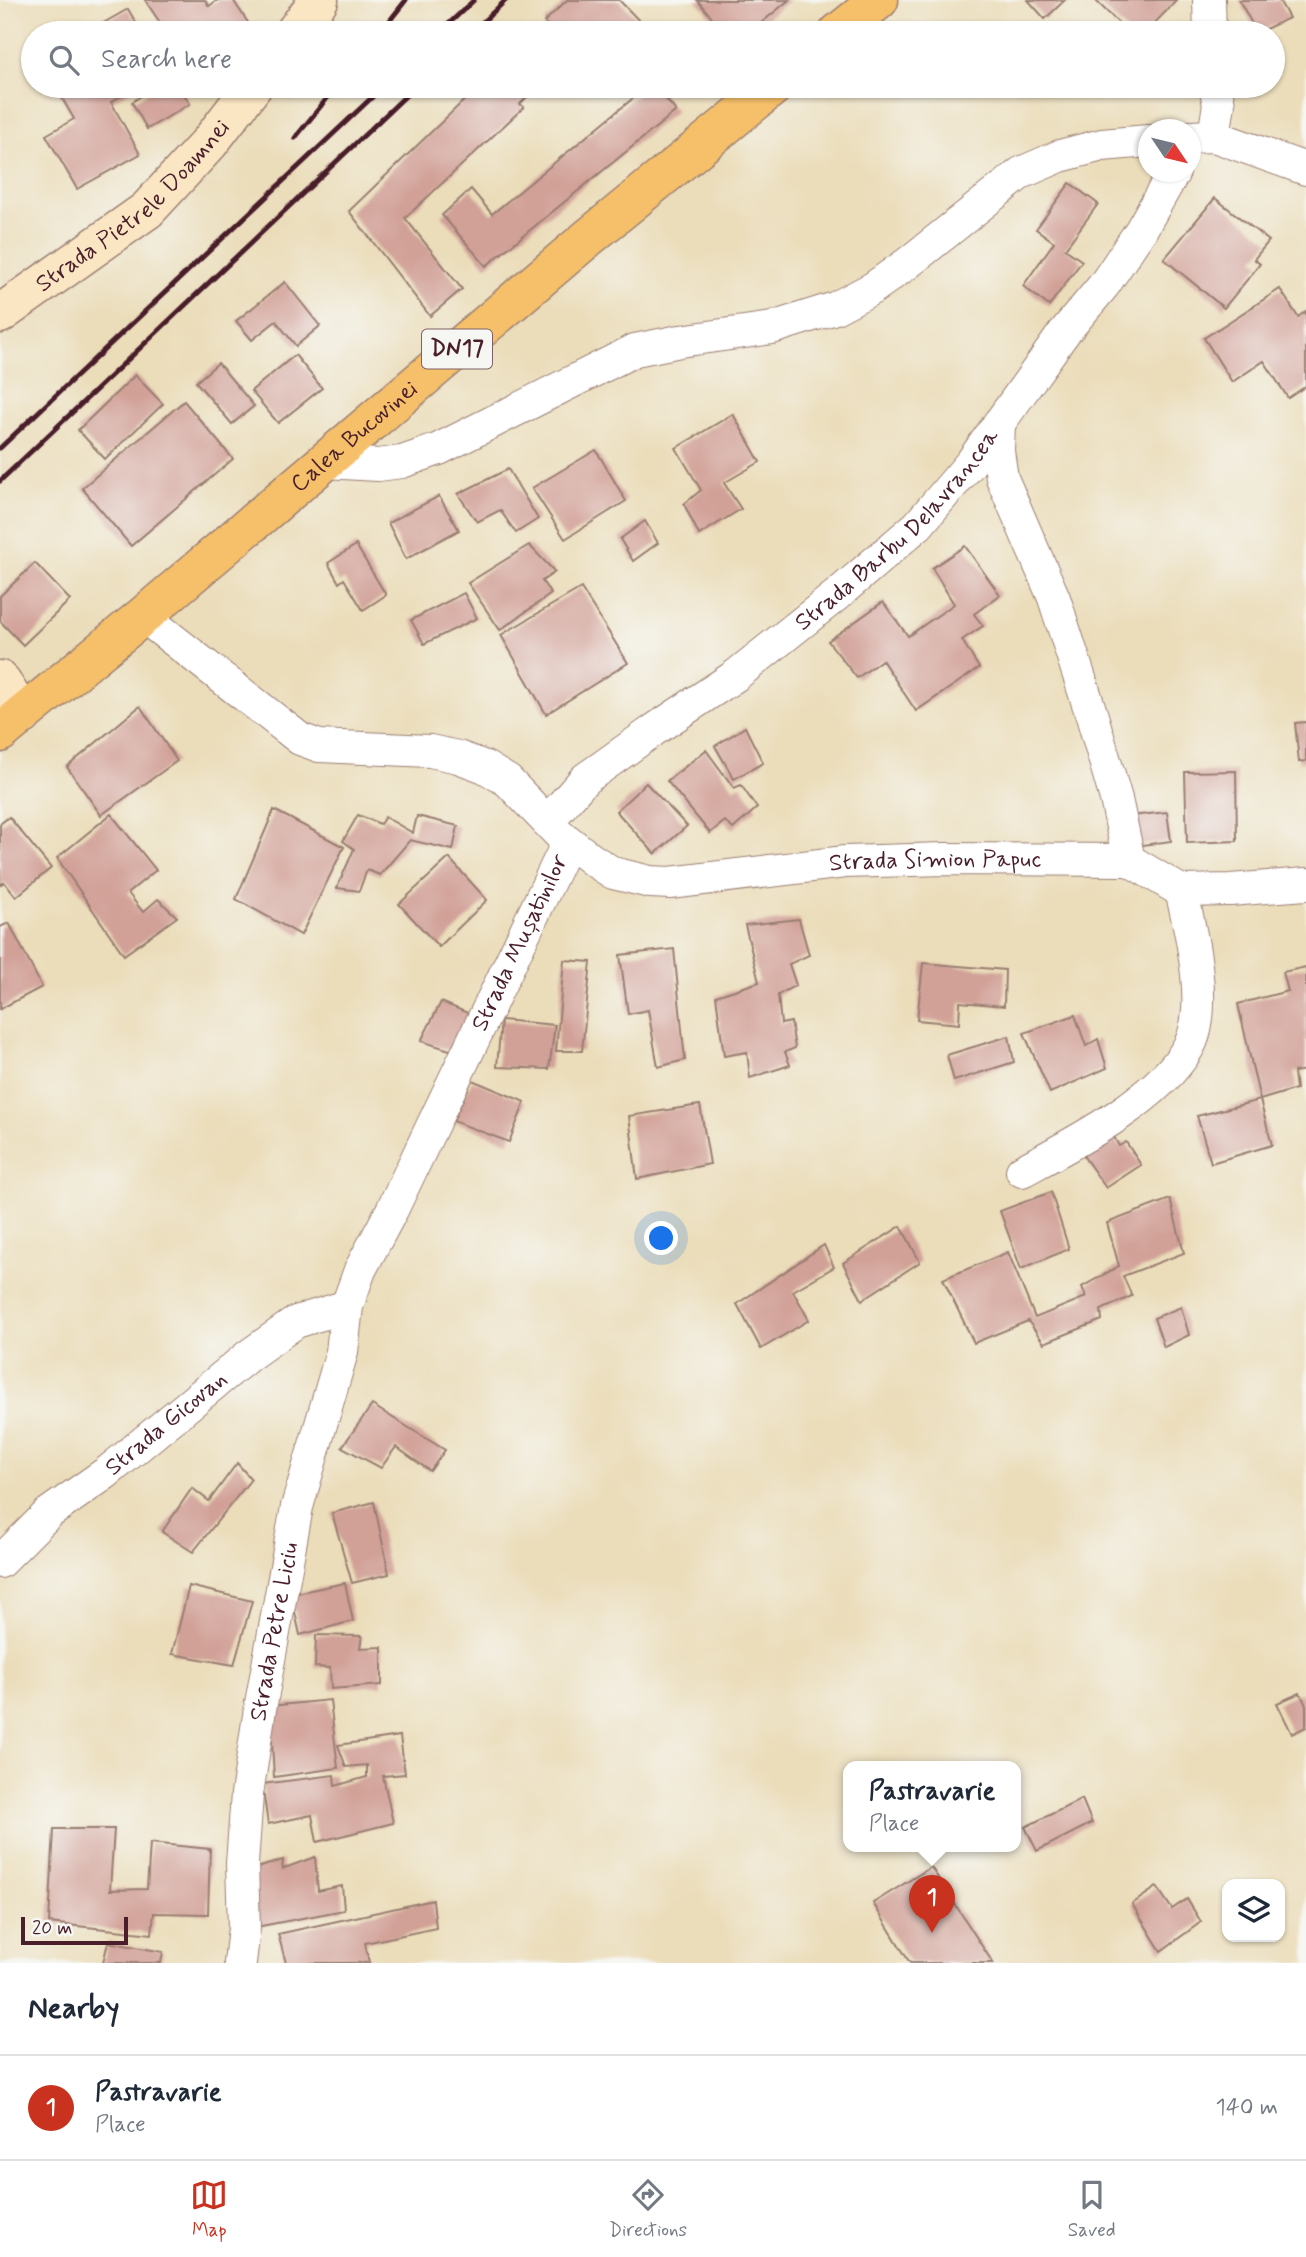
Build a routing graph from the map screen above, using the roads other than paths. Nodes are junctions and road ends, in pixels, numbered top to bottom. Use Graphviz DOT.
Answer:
graph roads {
  1 [pos="319,0"];
  2 [pos="879,0"];
  3 [pos="1209,0"];
  4 [pos="303,21"];
  5 [pos="853,21"];
  6 [pos="1210,21"];
  7 [pos="244,98"];
  8 [pos="759,98"];
  9 [pos="1217,98"];
  10 [pos="1201,131"];
  11 [pos="1201,138"];
  12 [pos="1138,142"];
  13 [pos="1306,169"];
  14 [pos="1168,182"];
  15 [pos="0,314"];
  16 [pos="999,423"];
  17 [pos="325,462"];
  18 [pos="143,616"];
  19 [pos="0,680"];
  20 [pos="11,724"];
  21 [pos="558,832"];
  22 [pos="1129,860"];
  23 [pos="1306,884"];
  24 [pos="1181,891"];
  25 [pos="1023,1171"];
  26 [pos="347,1306"];
  27 [pos="0,1562"];
  28 [pos="240,1963"];
  1 -- 4 [label="street"];
  2 -- 5 [label="highway"];
  3 -- 6 [label="street"];
  7 -- 15 [label="street, Strada Pietrele Doamnei"];
  8 -- 17 [label="highway, Calea Bucovinei / DN17"];
  9 -- 10 [label="street"];
  11 -- 13 [label="street"];
  12 -- 17 [label="street"];
  14 -- 16 [label="street, Strada Barbu Delavrancea"];
  16 -- 21 [label="street, Strada Barbu Delavrancea"];
  16 -- 22 [label="street"];
  17 -- 18 [label="highway, Calea Bucovinei / DN17"];
  18 -- 20 [label="highway, Calea Bucovinei / DN17"];
  18 -- 21 [label="street, Strada Mușatinilor"];
  19 -- 20 [label="street"];
  21 -- 22 [label="street, Strada Simion Papuc"];
  21 -- 26 [label="street, Strada Mușatinilor"];
  22 -- 24 [label="street"];
  23 -- 24 [label="street"];
  24 -- 25 [label="street"];
  26 -- 27 [label="street, Strada Gicovan"];
  26 -- 28 [label="street, Strada Petre Liciu"];
}
